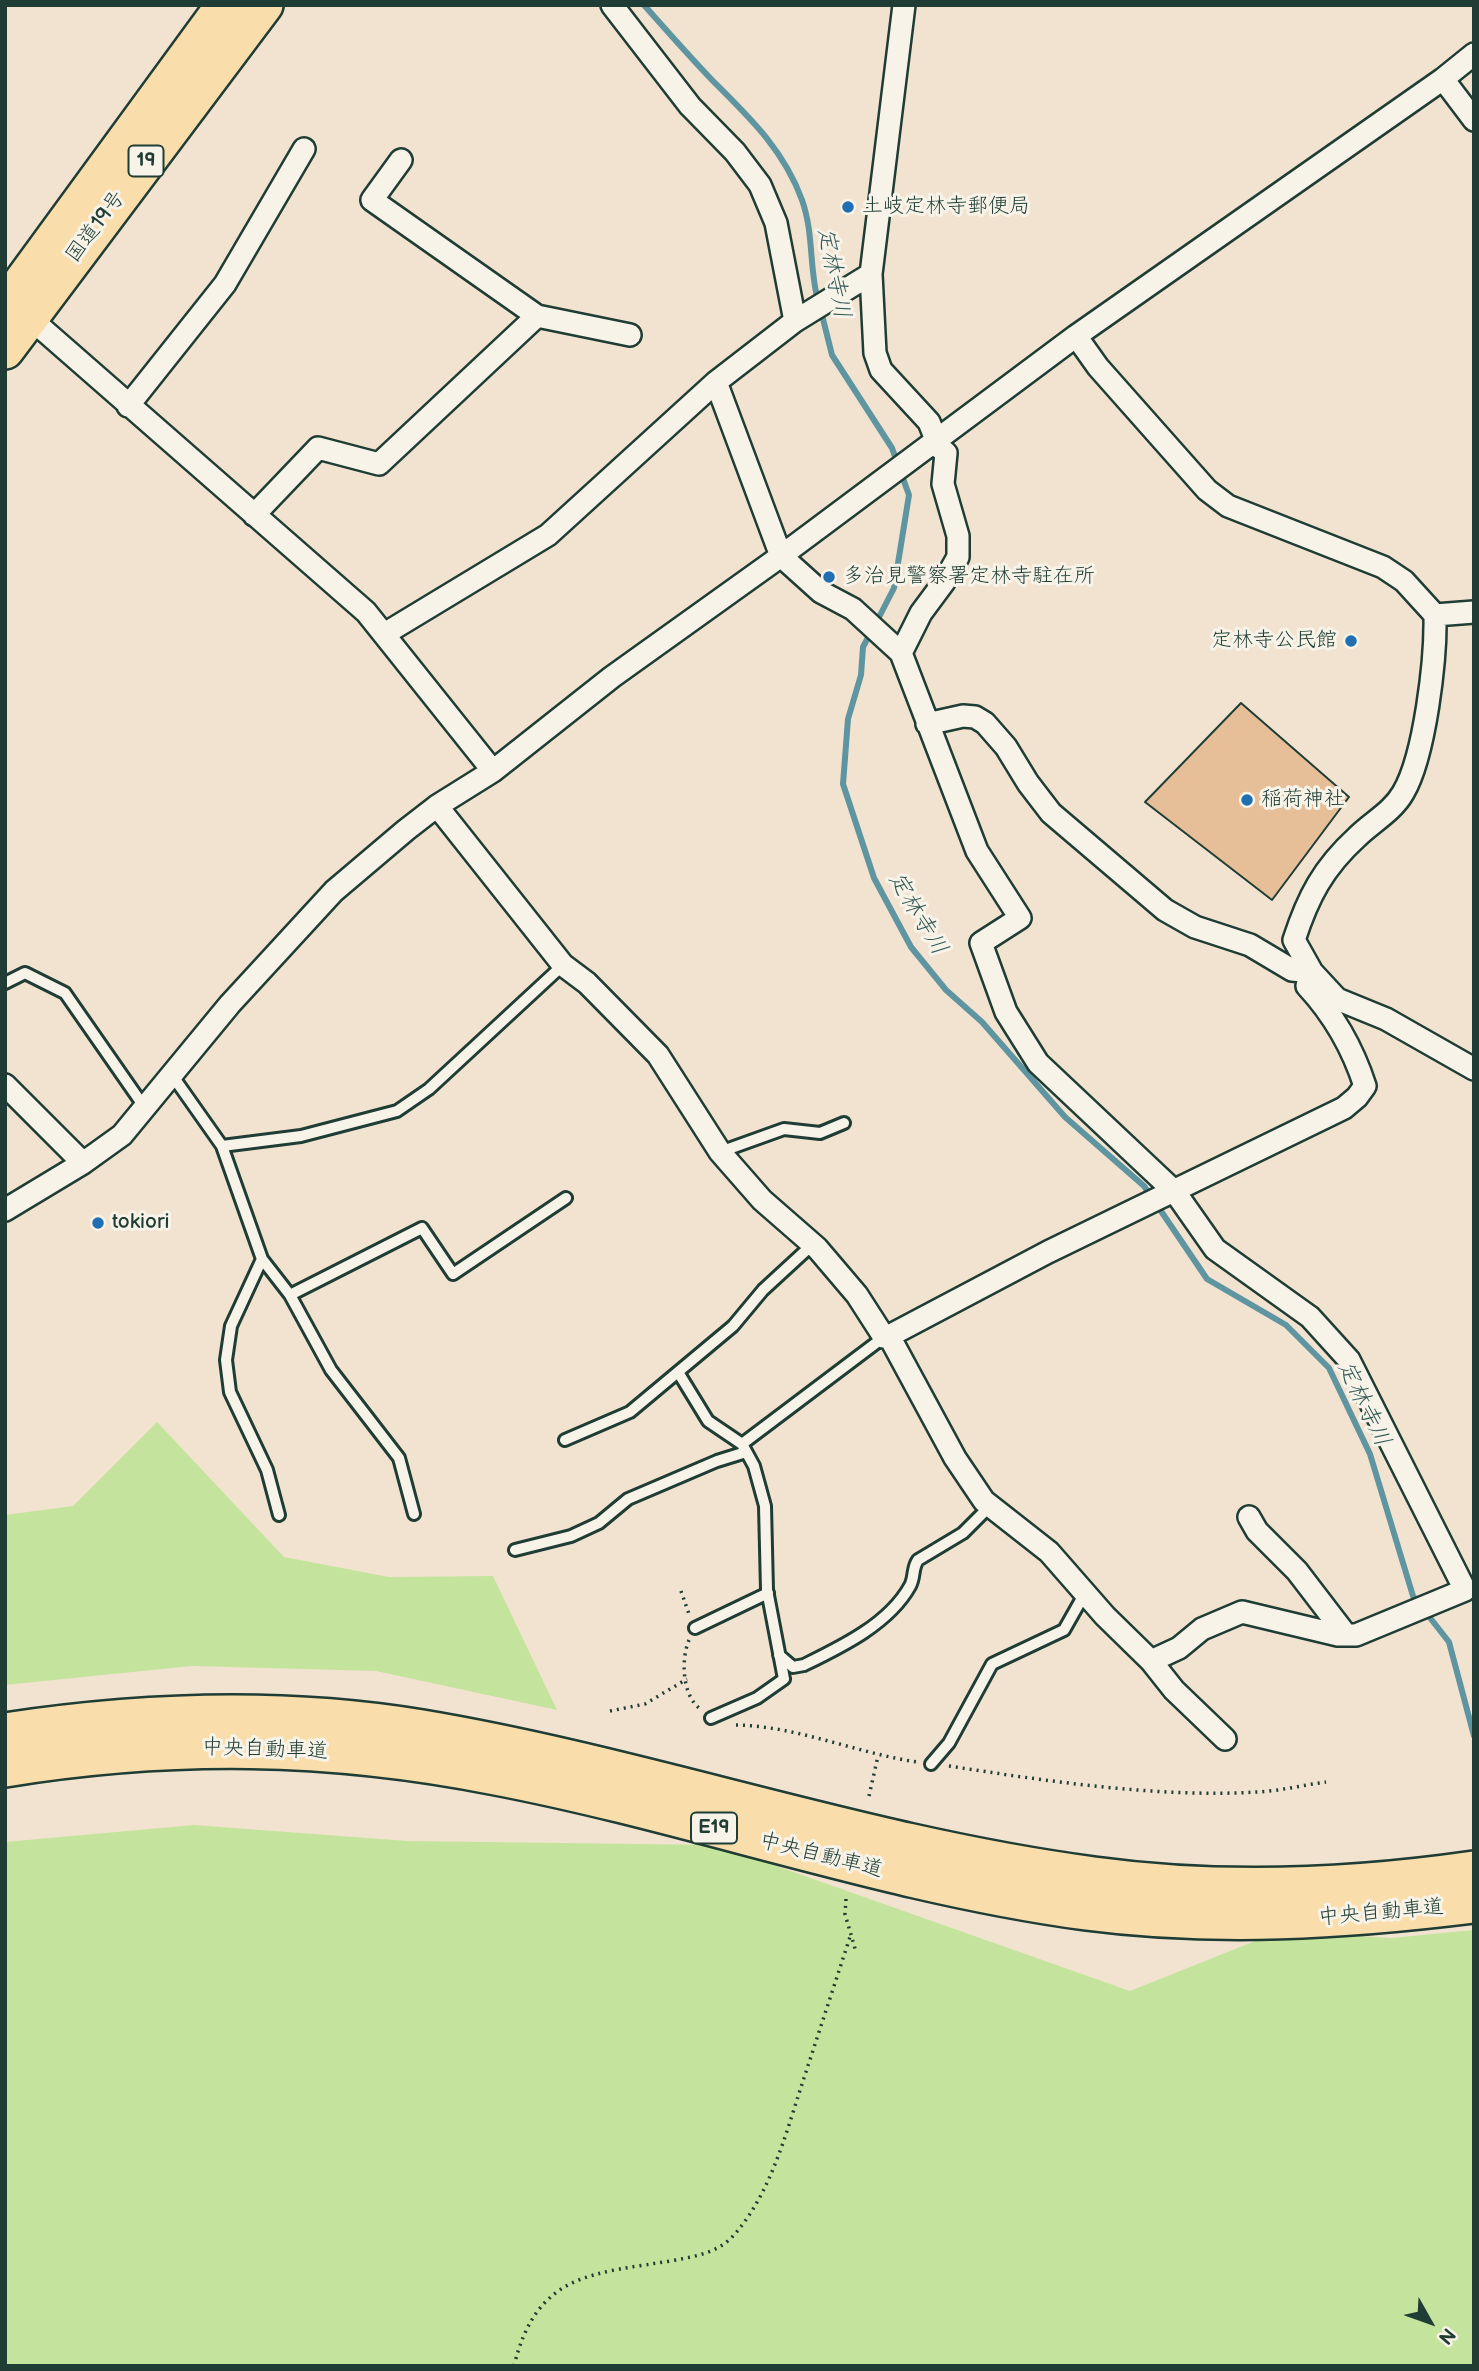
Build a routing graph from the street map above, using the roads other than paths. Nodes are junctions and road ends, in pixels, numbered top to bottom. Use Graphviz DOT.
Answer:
graph roads {
  1 [pos="225,5"];
  2 [pos="264,5"];
  3 [pos="612,5"];
  4 [pos="904,5"];
  5 [pos="1474,54"];
  6 [pos="1443,79"];
  7 [pos="1474,120"];
  8 [pos="304,149"];
  9 [pos="401,160"];
  10 [pos="871,274"];
  11 [pos="12,305"];
  12 [pos="537,316"];
  13 [pos="795,321"];
  14 [pos="630,335"];
  15 [pos="1076,336"];
  16 [pos="5,351"];
  17 [pos="716,382"];
  18 [pos="128,406"];
  19 [pos="935,439"];
  20 [pos="254,515"];
  21 [pos="781,556"];
  22 [pos="1474,612"];
  23 [pos="1435,615"];
  24 [pos="386,633"];
  25 [pos="901,653"];
  26 [pos="927,724"];
  27 [pos="493,771"];
  28 [pos="437,806"];
  29 [pos="563,965"];
  30 [pos="1307,971"];
  31 [pos="5,983"];
  32 [pos="1474,1069"];
  33 [pos="172,1075"];
  34 [pos="5,1085"];
  35 [pos="145,1108"];
  36 [pos="844,1123"];
  37 [pos="222,1146"];
  38 [pos="720,1152"];
  39 [pos="83,1163"];
  40 [pos="1175,1192"];
  41 [pos="566,1198"];
  42 [pos="5,1210"];
  43 [pos="813,1244"];
  44 [pos="262,1259"];
  45 [pos="290,1295"];
  46 [pos="886,1336"];
  47 [pos="678,1372"];
  48 [pos="565,1440"];
  49 [pos="744,1448"];
  50 [pos="990,1506"];
  51 [pos="279,1514"];
  52 [pos="414,1514"];
  53 [pos="1249,1517"];
  54 [pos="515,1550"];
  55 [pos="768,1593"];
  56 [pos="1085,1593"];
  57 [pos="695,1629"];
  58 [pos="1346,1635"];
  59 [pos="779,1655"];
  60 [pos="1151,1661"];
  61 [pos="711,1718"];
  62 [pos="5,1732"];
  63 [pos="1225,1739"];
  64 [pos="931,1764"];
  65 [pos="5,1768"];
  66 [pos="1474,1870"];
  67 [pos="1419,1894"];
  68 [pos="1474,1904"];
  1 -- 11 [label="highway, 国道19号 / 19"];
  2 -- 11 [label="highway, 国道19号 / 19"];
  3 -- 13 [label="street"];
  4 -- 10 [label="street"];
  5 -- 6 [label="street"];
  6 -- 7 [label="street"];
  6 -- 15 [label="street"];
  8 -- 18 [label="street"];
  9 -- 12 [label="street"];
  10 -- 13 [label="street"];
  10 -- 19 [label="street"];
  11 -- 16 [label="highway, 国道19号 / 19"];
  11 -- 18 [label="street"];
  12 -- 14 [label="street"];
  12 -- 20 [label="street"];
  13 -- 17 [label="street"];
  15 -- 19 [label="street"];
  15 -- 23 [label="street"];
  17 -- 21 [label="street"];
  17 -- 24 [label="street"];
  18 -- 20 [label="street"];
  19 -- 21 [label="street"];
  19 -- 25 [label="street"];
  20 -- 24 [label="street"];
  21 -- 25 [label="street"];
  21 -- 27 [label="street"];
  22 -- 23 [label="street"];
  23 -- 30 [label="street"];
  24 -- 27 [label="street"];
  25 -- 26 [label="street"];
  26 -- 30 [label="street"];
  26 -- 40 [label="street"];
  27 -- 28 [label="street"];
  28 -- 29 [label="street"];
  28 -- 33 [label="street"];
  29 -- 37 [label="lane"];
  29 -- 38 [label="street"];
  30 -- 32 [label="street"];
  30 -- 40 [label="street"];
  31 -- 35 [label="lane"];
  33 -- 35 [label="street"];
  33 -- 37 [label="lane"];
  34 -- 39 [label="street"];
  35 -- 39 [label="street"];
  36 -- 38 [label="lane"];
  37 -- 44 [label="lane"];
  38 -- 43 [label="street"];
  39 -- 42 [label="street"];
  40 -- 46 [label="street"];
  40 -- 58 [label="street"];
  41 -- 45 [label="lane"];
  43 -- 46 [label="street"];
  43 -- 47 [label="lane"];
  44 -- 45 [label="lane"];
  44 -- 51 [label="lane"];
  45 -- 52 [label="lane"];
  46 -- 49 [label="lane"];
  46 -- 50 [label="street"];
  47 -- 48 [label="lane"];
  47 -- 49 [label="lane"];
  49 -- 54 [label="lane"];
  49 -- 55 [label="lane"];
  50 -- 56 [label="street"];
  50 -- 59 [label="lane"];
  53 -- 58 [label="street"];
  55 -- 57 [label="lane"];
  55 -- 59 [label="lane"];
  56 -- 60 [label="street"];
  56 -- 64 [label="lane"];
  58 -- 60 [label="street"];
  59 -- 61 [label="lane"];
  60 -- 63 [label="street"];
  62 -- 67 [label="highway, 中央自動車道 / E19"];
  65 -- 67 [label="highway, 中央自動車道 / E19"];
  66 -- 67 [label="highway, 中央自動車道 / E19"];
  67 -- 68 [label="highway, 中央自動車道 / E19"];
}
